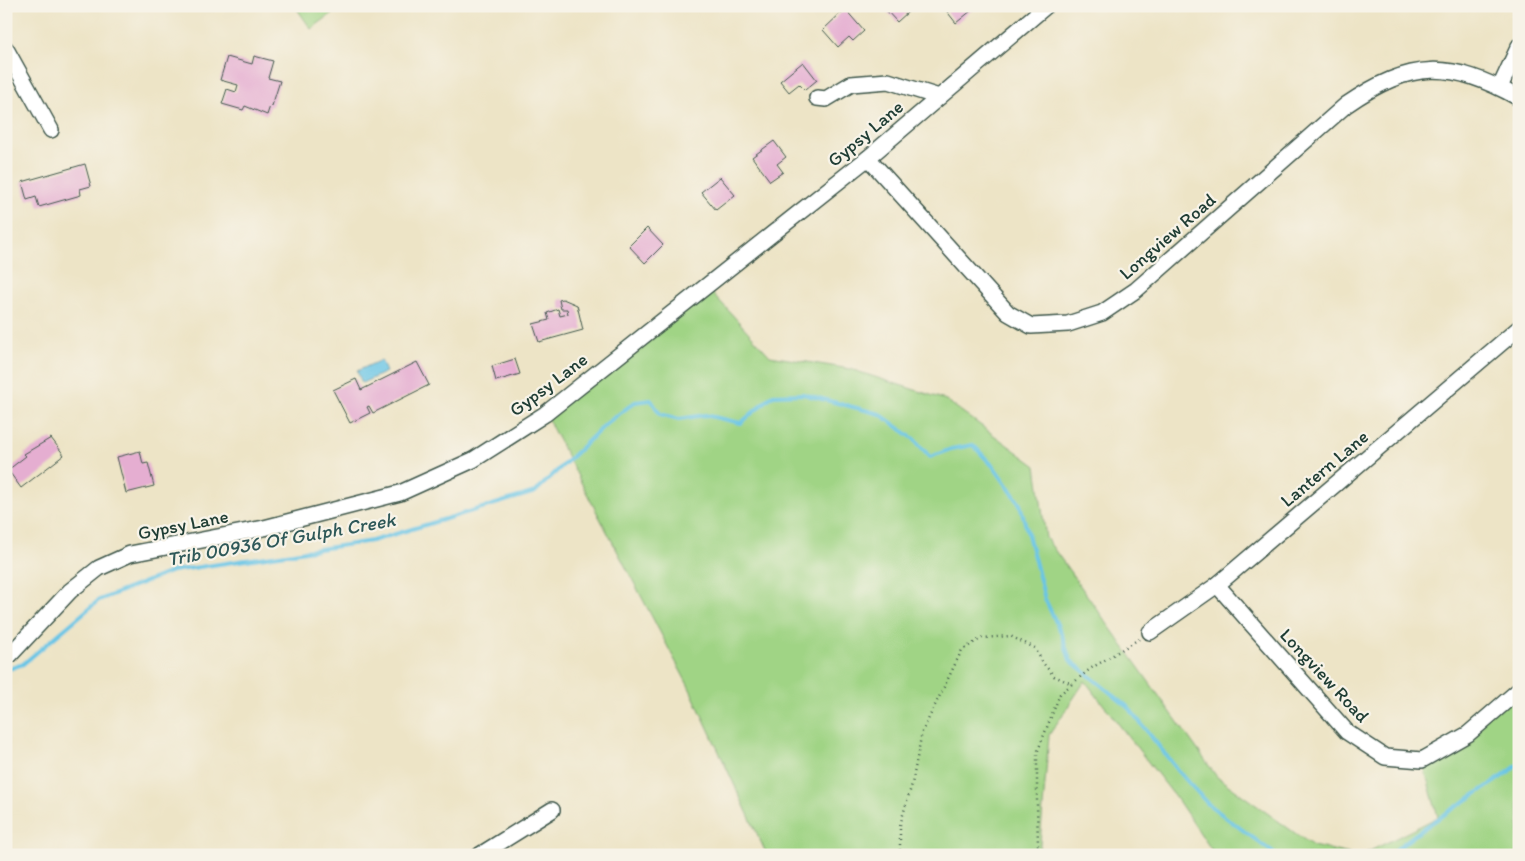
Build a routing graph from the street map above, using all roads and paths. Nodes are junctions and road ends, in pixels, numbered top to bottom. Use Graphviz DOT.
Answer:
graph roads {
  1 [pos="1046,6"];
  2 [pos="1519,46"];
  3 [pos="6,49"];
  4 [pos="1500,87"];
  5 [pos="939,97"];
  6 [pos="817,98"];
  7 [pos="1519,98"];
  8 [pos="51,130"];
  9 [pos="868,158"];
  10 [pos="1519,328"];
  11 [pos="1217,585"];
  12 [pos="1150,632"];
  13 [pos="6,656"];
  14 [pos="1072,684"];
  15 [pos="1519,690"];
  16 [pos="552,810"];
  17 [pos="480,855"];
  18 [pos="900,855"];
  19 [pos="1041,855"];
  1 -- 5 [label="street, Gypsy Lane"];
  2 -- 4 [label="street"];
  3 -- 8 [label="street"];
  4 -- 7 [label="street, Longview Road"];
  4 -- 9 [label="street, Longview Road"];
  5 -- 6 [label="street"];
  5 -- 9 [label="street, Gypsy Lane"];
  9 -- 13 [label="street, Gypsy Lane"];
  10 -- 11 [label="street, Lantern Lane"];
  11 -- 12 [label="street, Lantern Lane"];
  11 -- 15 [label="street, Longview Road"];
  12 -- 14 [label="path"];
  14 -- 18 [label="path"];
  14 -- 19 [label="path"];
  16 -- 17 [label="street"];
}
